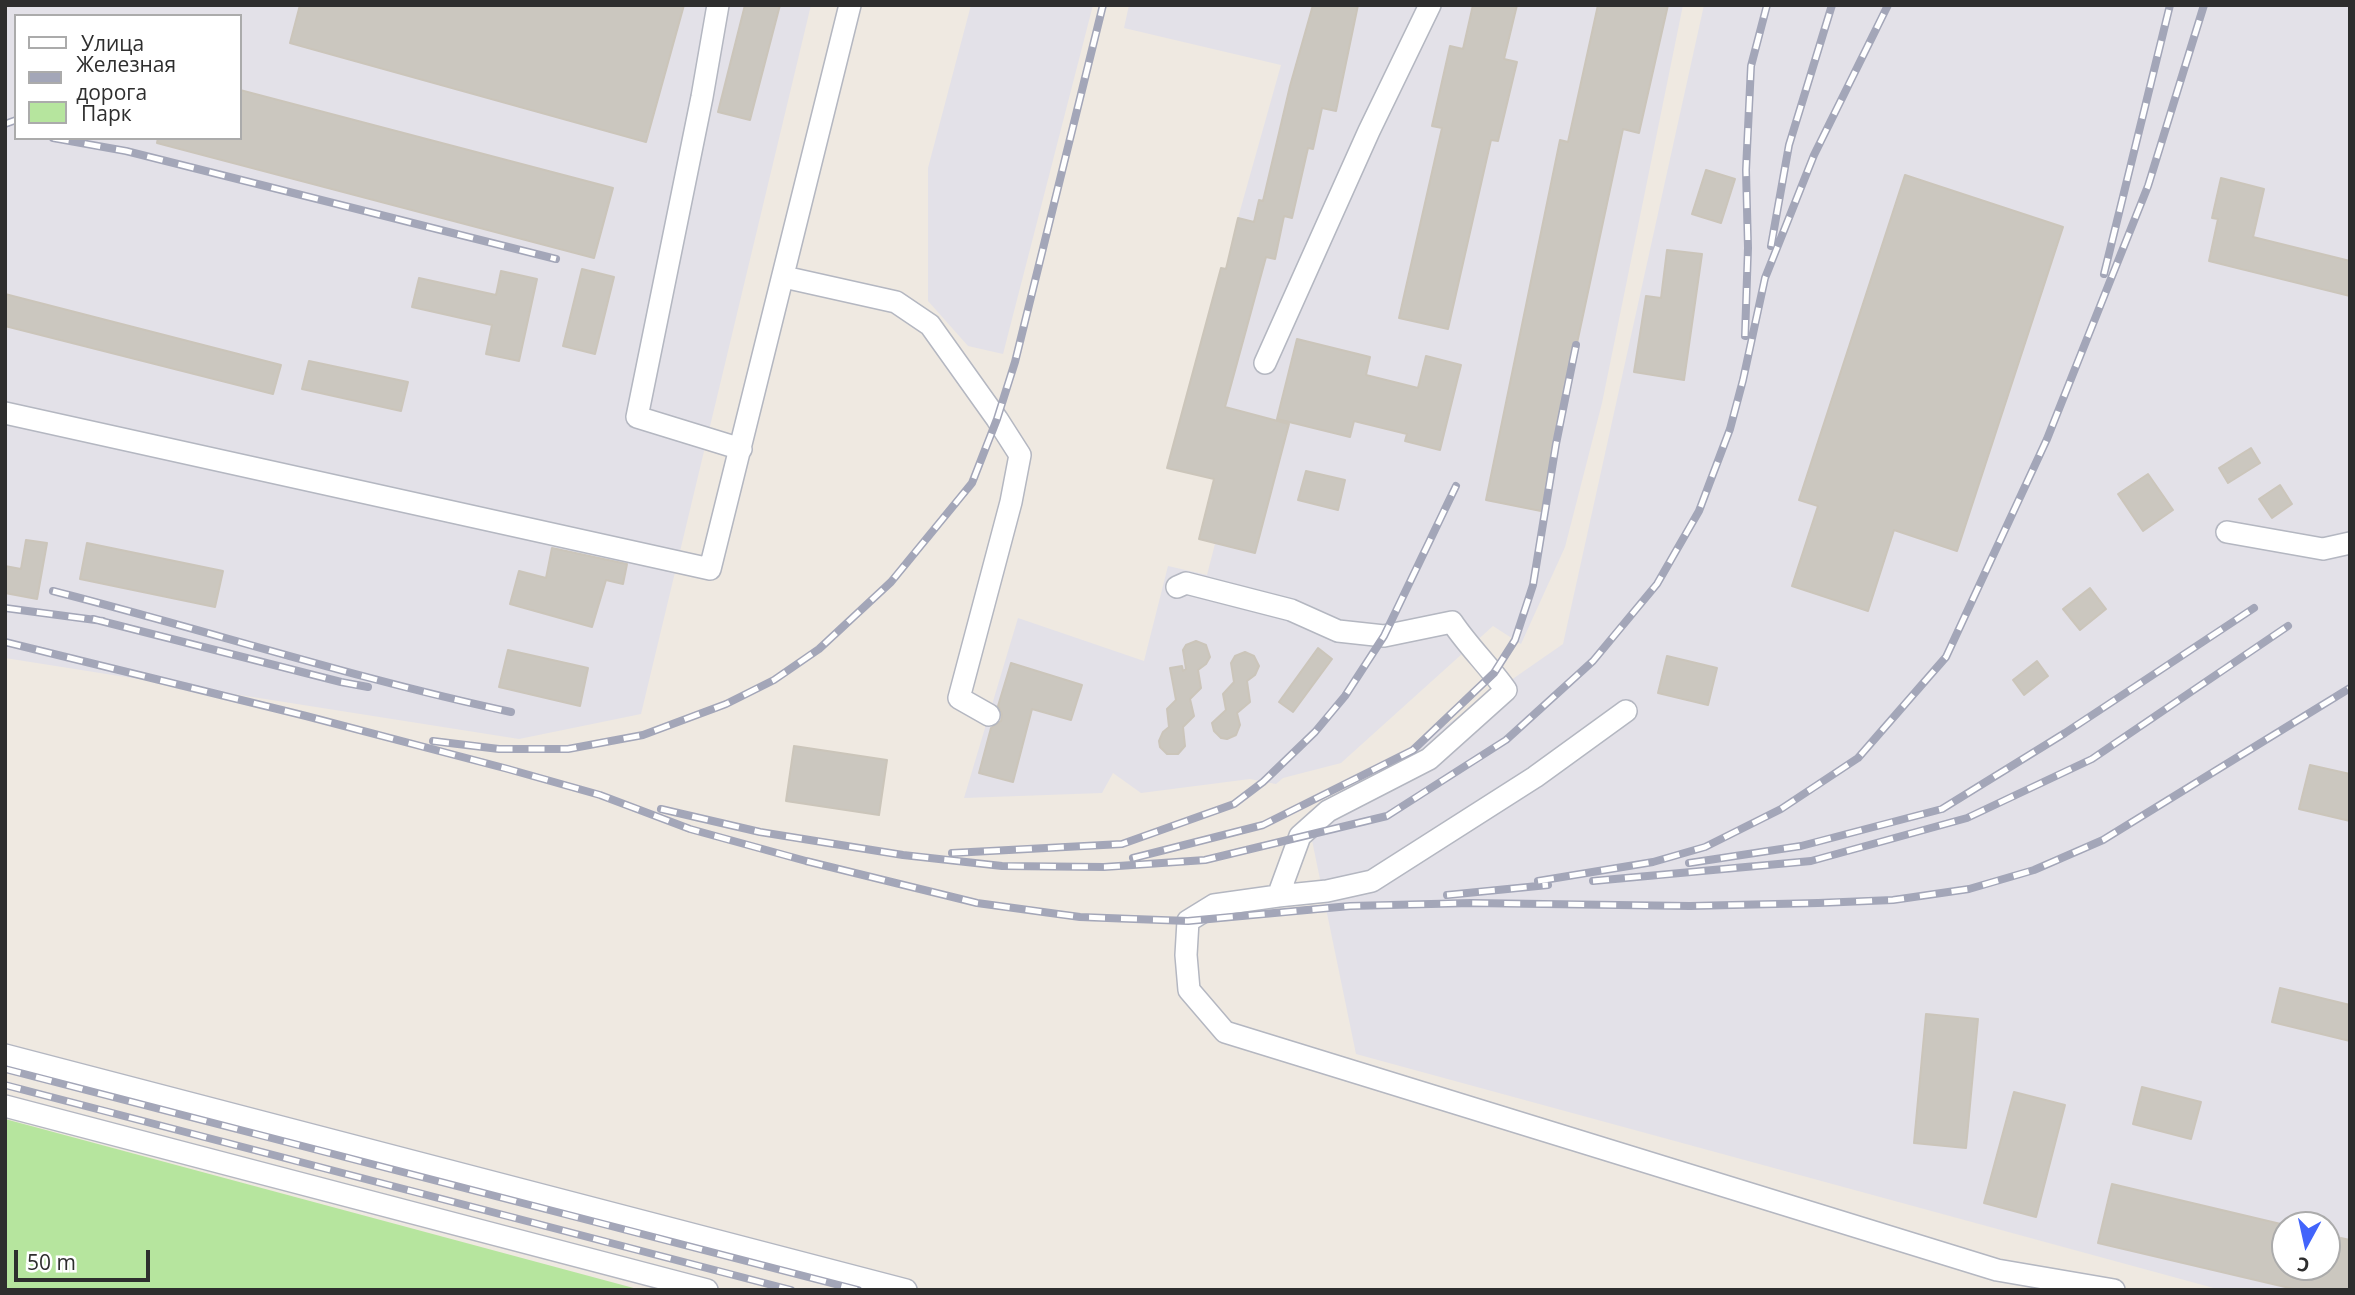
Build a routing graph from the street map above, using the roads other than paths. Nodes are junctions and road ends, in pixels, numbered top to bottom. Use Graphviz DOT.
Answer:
graph roads {
  1 [pos="719,5"];
  2 [pos="850,5"];
  3 [pos="1430,5"];
  4 [pos="784,277"];
  5 [pos="1265,363"];
  6 [pos="5,413"];
  7 [pos="741,449"];
  8 [pos="2227,532"];
  9 [pos="2350,543"];
  10 [pos="1177,587"];
  11 [pos="1626,711"];
  12 [pos="989,715"];
  13 [pos="1278,896"];
  14 [pos="5,1055"];
  15 [pos="5,1106"];
  16 [pos="707,1290"];
  17 [pos="906,1290"];
  18 [pos="2114,1290"];
  1 -- 7 [label="lane"];
  2 -- 4 [label="lane"];
  3 -- 5 [label="lane"];
  4 -- 7 [label="lane"];
  4 -- 12 [label="lane"];
  6 -- 7 [label="lane"];
  8 -- 9 [label="lane"];
  10 -- 13 [label="lane"];
  11 -- 13 [label="lane"];
  13 -- 18 [label="lane"];
  14 -- 17 [label="lane"];
  15 -- 16 [label="lane"];
}
